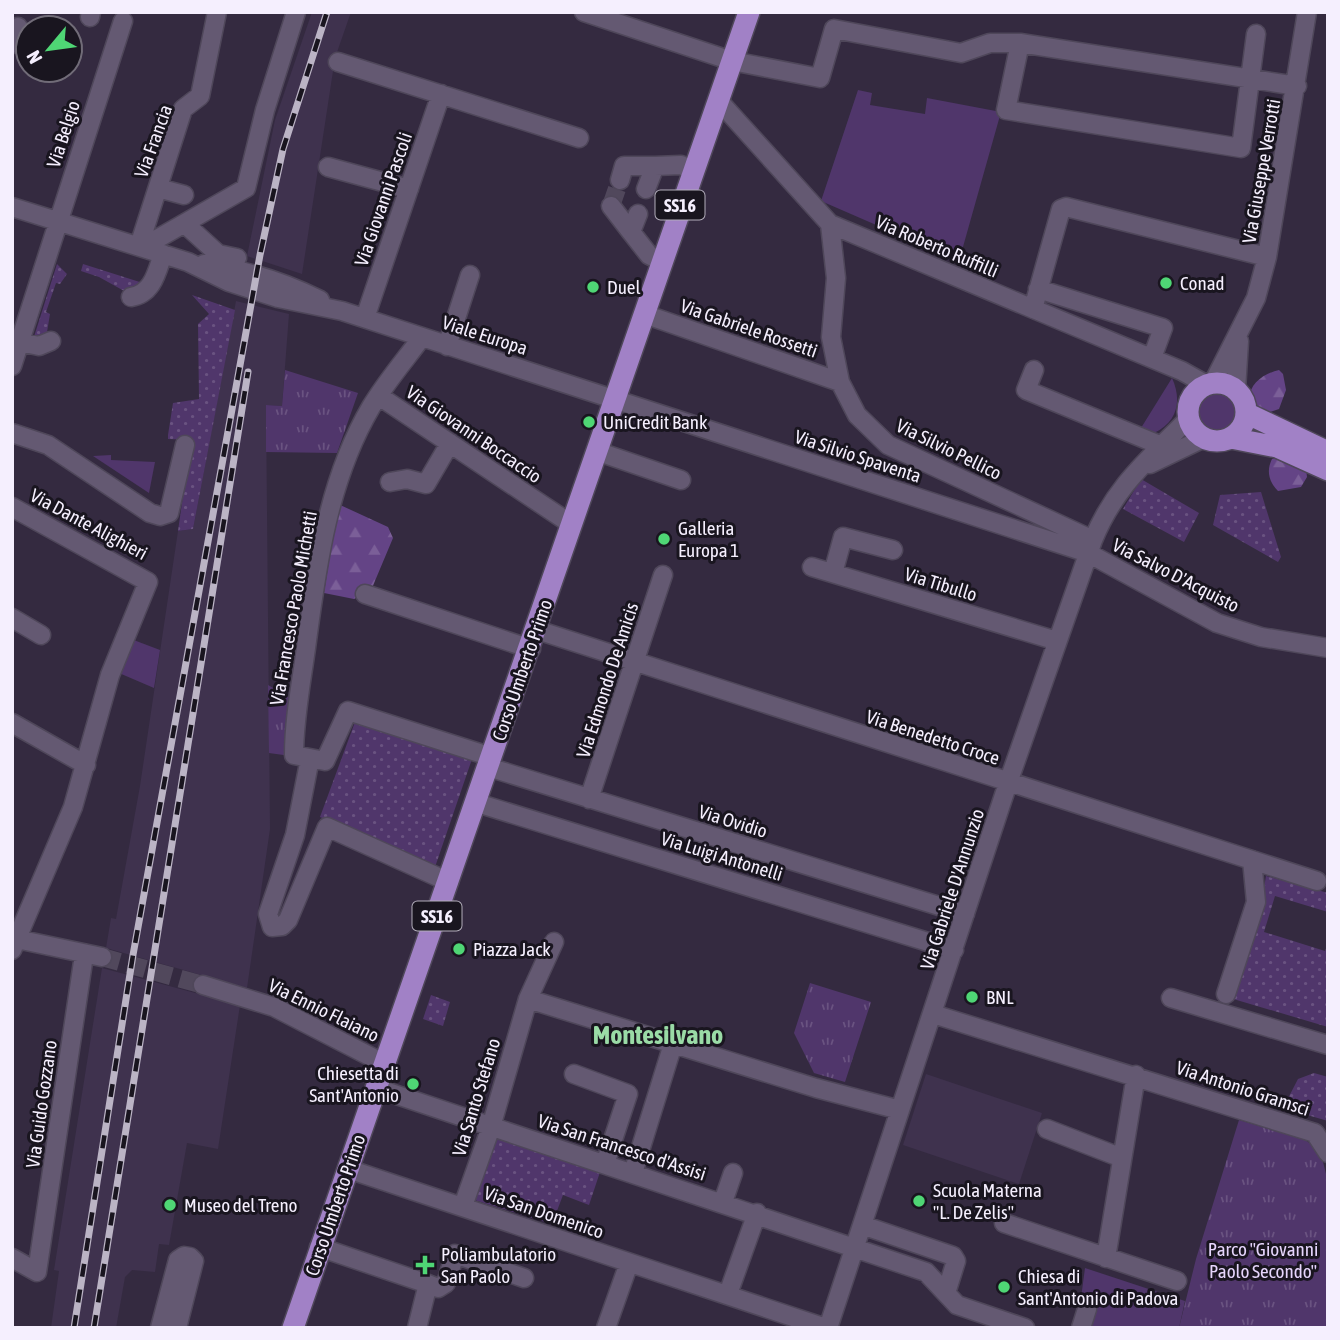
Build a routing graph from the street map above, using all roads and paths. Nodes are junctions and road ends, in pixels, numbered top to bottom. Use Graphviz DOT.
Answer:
graph roads {
  1 [pos="217,12"];
  2 [pos="296,12"];
  3 [pos="584,12"];
  4 [pos="749,12"];
  5 [pos="1301,12"];
  6 [pos="1306,13"];
  7 [pos="122,21"];
  8 [pos="1256,34"];
  9 [pos="1020,43"];
  10 [pos="732,61"];
  11 [pos="338,62"];
  12 [pos="1250,78"];
  13 [pos="1297,86"];
  14 [pos="441,94"];
  15 [pos="718,100"];
  16 [pos="579,138"];
  17 [pos="655,166"];
  18 [pos="328,167"];
  19 [pos="692,170"];
  20 [pos="620,180"];
  21 [pos="158,188"];
  22 [pos="409,189"];
  23 [pos="646,189"];
  24 [pos="184,195"];
  25 [pos="611,206"];
  26 [pos="12,207"];
  27 [pos="638,214"];
  28 [pos="57,221"];
  29 [pos="185,224"];
  30 [pos="830,224"];
  31 [pos="631,232"];
  32 [pos="141,247"];
  33 [pos="163,254"];
  34 [pos="1267,257"];
  35 [pos="237,258"];
  36 [pos="661,261"];
  37 [pos="470,275"];
  38 [pos="1038,289"];
  39 [pos="131,297"];
  40 [pos="1033,309"];
  41 [pos="643,314"];
  42 [pos="365,318"];
  43 [pos="1240,334"];
  44 [pos="422,337"];
  45 [pos="51,341"];
  46 [pos="20,342"];
  47 [pos="447,346"];
  48 [pos="1152,358"];
  49 [pos="12,365"];
  50 [pos="1034,370"];
  51 [pos="840,382"];
  52 [pos="1205,386"];
  53 [pos="1236,390"];
  54 [pos="379,396"];
  55 [pos="614,399"];
  56 [pos="1246,413"];
  57 [pos="1188,419"];
  58 [pos="12,433"];
  59 [pos="1204,438"];
  60 [pos="1231,438"];
  61 [pos="450,443"];
  62 [pos="185,445"];
  63 [pos="1162,446"];
  64 [pos="596,451"];
  65 [pos="1328,452"];
  66 [pos="1328,470"];
  67 [pos="1135,471"];
  68 [pos="681,480"];
  69 [pos="390,482"];
  70 [pos="12,507"];
  71 [pos="571,524"];
  72 [pos="1090,547"];
  73 [pos="893,550"];
  74 [pos="813,566"];
  75 [pos="833,573"];
  76 [pos="663,575"];
  77 [pos="365,594"];
  78 [pos="12,618"];
  79 [pos="41,635"];
  80 [pos="534,640"];
  81 [pos="1057,641"];
  82 [pos="1328,648"];
  83 [pos="636,660"];
  84 [pos="12,723"];
  85 [pos="302,756"];
  86 [pos="490,762"];
  87 [pos="86,765"];
  88 [pos="1008,783"];
  89 [pos="589,799"];
  90 [pos="477,803"];
  91 [pos="1252,860"];
  92 [pos="1317,881"];
  93 [pos="449,882"];
  94 [pos="965,914"];
  95 [pos="554,942"];
  96 [pos="14,943"];
  97 [pos="954,950"];
  98 [pos="84,955"];
  99 [pos="102,957"];
  100 [pos="203,985"];
  101 [pos="1226,994"];
  102 [pos="1171,998"];
  103 [pos="528,999"];
  104 [pos="933,1014"];
  105 [pos="673,1044"];
  106 [pos="1328,1045"];
  107 [pos="385,1064"];
  108 [pos="574,1074"];
  109 [pos="1136,1075"];
  110 [pos="376,1088"];
  111 [pos="900,1110"];
  112 [pos="491,1127"];
  113 [pos="1047,1129"];
  114 [pos="1328,1153"];
  115 [pos="1122,1157"];
  116 [pos="605,1164"];
  117 [pos="348,1169"];
  118 [pos="633,1173"];
  119 [pos="733,1173"];
  120 [pos="723,1202"];
  121 [pos="463,1206"];
  122 [pos="757,1213"];
  123 [pos="1004,1223"];
  124 [pos="862,1225"];
  125 [pos="319,1247"];
  126 [pos="854,1247"];
  127 [pos="12,1258"];
  128 [pos="1106,1258"];
  129 [pos="629,1263"];
  130 [pos="524,1278"];
  131 [pos="1177,1282"];
  132 [pos="428,1284"];
  133 [pos="728,1294"];
  134 [pos="951,1299"];
  135 [pos="1087,1309"];
  136 [pos="419,1320"];
  137 [pos="988,1322"];
  138 [pos="160,1328"];
  139 [pos="177,1328"];
  140 [pos="293,1328"];
  141 [pos="607,1328"];
  142 [pos="827,1328"];
  143 [pos="1025,1328"];
  144 [pos="1081,1328"];
  1 -- 21 [label="street, Via Francia"];
  2 -- 29 [label="street"];
  3 -- 10 [label="street"];
  4 -- 10 [label="main road, Corso Umberto Primo / SS16"];
  5 -- 6 [label="street"];
  6 -- 13 [label="street, Via Giuseppe Verrotti"];
  7 -- 28 [label="street, Via Belgio"];
  8 -- 12 [label="street"];
  9 -- 10 [label="street"];
  9 -- 12 [label="street"];
  9 -- 12 [label="street"];
  10 -- 15 [label="main road, Corso Umberto Primo / SS16"];
  11 -- 14 [label="street"];
  12 -- 13 [label="street"];
  13 -- 34 [label="street, Via Giuseppe Verrotti"];
  14 -- 16 [label="street"];
  14 -- 22 [label="street, Via Giovanni Pascoli"];
  15 -- 19 [label="main road, Corso Umberto Primo / SS16"];
  15 -- 30 [label="street, Via Roberto Ruffilli"];
  17 -- 19 [label="street"];
  17 -- 20 [label="street"];
  17 -- 23 [label="street"];
  18 -- 22 [label="street"];
  19 -- 36 [label="main road, Corso Umberto Primo / SS16"];
  21 -- 24 [label="street"];
  21 -- 32 [label="street, Via Francia"];
  22 -- 42 [label="street, Via Giovanni Pascoli"];
  25 -- 31 [label="street"];
  26 -- 28 [label="street, Viale Europa"];
  27 -- 31 [label="street"];
  28 -- 32 [label="street, Viale Europa"];
  28 -- 46 [label="street, Via Belgio"];
  29 -- 32 [label="street"];
  29 -- 35 [label="street"];
  30 -- 40 [label="street, Via Roberto Ruffilli"];
  30 -- 51 [label="street, Via Silvio Pellico"];
  31 -- 36 [label="street"];
  32 -- 33 [label="street, Viale Europa"];
  33 -- 39 [label="street"];
  33 -- 42 [label="street, Viale Europa"];
  34 -- 38 [label="street"];
  34 -- 43 [label="street, Via Giuseppe Verrotti"];
  36 -- 41 [label="main road, Corso Umberto Primo / SS16"];
  37 -- 47 [label="street"];
  38 -- 40 [label="street"];
  38 -- 48 [label="street"];
  40 -- 48 [label="street, Via Roberto Ruffilli"];
  41 -- 51 [label="street, Via Gabriele Rossetti"];
  41 -- 55 [label="main road, Corso Umberto Primo / SS16"];
  42 -- 44 [label="street, Viale Europa"];
  43 -- 52 [label="street, Via Giuseppe Verrotti"];
  43 -- 53 [label="street, Via Giuseppe Verrotti"];
  44 -- 47 [label="street, Viale Europa"];
  44 -- 54 [label="street, Via Giovanni Boccaccio"];
  45 -- 46 [label="street"];
  46 -- 49 [label="street, Via Belgio"];
  47 -- 55 [label="street, Viale Europa"];
  48 -- 52 [label="street, Via Roberto Ruffilli"];
  50 -- 63 [label="street"];
  51 -- 72 [label="street, Via Silvio Pellico"];
  52 -- 53 [label="main road"];
  52 -- 57 [label="main road"];
  53 -- 56 [label="main road"];
  54 -- 61 [label="street, Via Giovanni Boccaccio"];
  54 -- 85 [label="street, Via Francesco Paolo Michetti"];
  55 -- 64 [label="main road, Corso Umberto Primo / SS16"];
  55 -- 72 [label="street, Via Silvio Spaventa"];
  56 -- 60 [label="main road"];
  56 -- 65 [label="main road"];
  57 -- 59 [label="main road"];
  57 -- 63 [label="street"];
  58 -- 62 [label="street"];
  59 -- 60 [label="main road"];
  59 -- 67 [label="street"];
  60 -- 66 [label="main road"];
  61 -- 69 [label="street"];
  61 -- 71 [label="street, Via Giovanni Boccaccio"];
  63 -- 67 [label="street"];
  64 -- 68 [label="street"];
  64 -- 71 [label="main road, Corso Umberto Primo / SS16"];
  67 -- 72 [label="street, Via Gabriele D'Annunzio"];
  70 -- 87 [label="street, Via Dante Alighieri"];
  71 -- 80 [label="main road, Corso Umberto Primo / SS16"];
  72 -- 81 [label="street, Via Gabriele D'Annunzio"];
  72 -- 82 [label="street, Via Salvo D'Acquisto"];
  73 -- 75 [label="street"];
  74 -- 75 [label="street, Via Tibullo"];
  75 -- 81 [label="street, Via Tibullo"];
  76 -- 83 [label="street, Via Edmondo De Amicis"];
  77 -- 80 [label="street, Via Benedetto Croce"];
  78 -- 79 [label="street"];
  80 -- 83 [label="street, Via Benedetto Croce"];
  80 -- 86 [label="main road, Corso Umberto Primo / SS16"];
  81 -- 88 [label="street, Via Gabriele D'Annunzio"];
  83 -- 88 [label="street, Via Benedetto Croce"];
  83 -- 89 [label="street, Via Edmondo De Amicis"];
  84 -- 87 [label="street"];
  85 -- 86 [label="street"];
  85 -- 93 [label="street, Via Francesco Paolo Michetti"];
  86 -- 89 [label="street, Via Ovidio"];
  86 -- 90 [label="main road, Corso Umberto Primo / SS16"];
  87 -- 96 [label="street"];
  88 -- 91 [label="street, Via Benedetto Croce"];
  88 -- 94 [label="street, Via Gabriele D'Annunzio"];
  89 -- 94 [label="street, Via Ovidio"];
  90 -- 93 [label="main road, Corso Umberto Primo / SS16"];
  90 -- 97 [label="street, Via Luigi Antonelli"];
  91 -- 92 [label="street, Via Benedetto Croce"];
  91 -- 101 [label="street"];
  93 -- 107 [label="main road, Corso Umberto Primo / SS16"];
  94 -- 97 [label="street, Via Gabriele D'Annunzio"];
  95 -- 103 [label="street, Via Santo Stefano"];
  96 -- 98 [label="street"];
  97 -- 104 [label="street, Via Gabriele D'Annunzio"];
  98 -- 99 [label="street"];
  98 -- 127 [label="street, Via Guido Gozzano"];
  100 -- 107 [label="street, Via Ennio Flaiano"];
  102 -- 106 [label="street"];
  103 -- 105 [label="street"];
  103 -- 112 [label="street, Via Santo Stefano"];
  104 -- 109 [label="street, Via Antonio Gramsci"];
  104 -- 111 [label="street, Via Gabriele D'Annunzio"];
  105 -- 111 [label="street"];
  105 -- 118 [label="street"];
  107 -- 110 [label="main road, Corso Umberto Primo / SS16"];
  108 -- 116 [label="street"];
  109 -- 114 [label="street, Via Antonio Gramsci"];
  109 -- 115 [label="street"];
  110 -- 112 [label="street, Via San Francesco d'Assisi"];
  110 -- 117 [label="main road, Corso Umberto Primo / SS16"];
  111 -- 124 [label="street, Via Gabriele D'Annunzio"];
  112 -- 116 [label="street, Via San Francesco d'Assisi"];
  112 -- 121 [label="street, Via Santo Stefano"];
  113 -- 115 [label="street"];
  115 -- 128 [label="street"];
  116 -- 118 [label="street, Via San Francesco d'Assisi"];
  117 -- 121 [label="street, Via San Domenico"];
  117 -- 125 [label="main road, Corso Umberto Primo / SS16"];
  118 -- 120 [label="street, Via San Francesco d'Assisi"];
  119 -- 120 [label="street"];
  120 -- 122 [label="street, Via San Francesco d'Assisi"];
  121 -- 129 [label="street, Via San Domenico"];
  122 -- 126 [label="street, Via San Francesco d'Assisi"];
  122 -- 133 [label="street"];
  123 -- 128 [label="street"];
  124 -- 126 [label="street, Via Gabriele D'Annunzio"];
  124 -- 134 [label="street"];
  125 -- 132 [label="street"];
  125 -- 140 [label="main road, Corso Umberto Primo / SS16"];
  126 -- 134 [label="street, Via San Francesco d'Assisi"];
  126 -- 142 [label="street, Via Gabriele D'Annunzio"];
  128 -- 131 [label="street"];
  129 -- 133 [label="street, Via San Domenico"];
  129 -- 141 [label="street"];
  130 -- 132 [label="street"];
  132 -- 136 [label="street"];
  133 -- 142 [label="street, Via San Domenico"];
  134 -- 137 [label="street"];
  135 -- 144 [label="street"];
  137 -- 143 [label="street"];
  138 -- 139 [label="street"];
}
